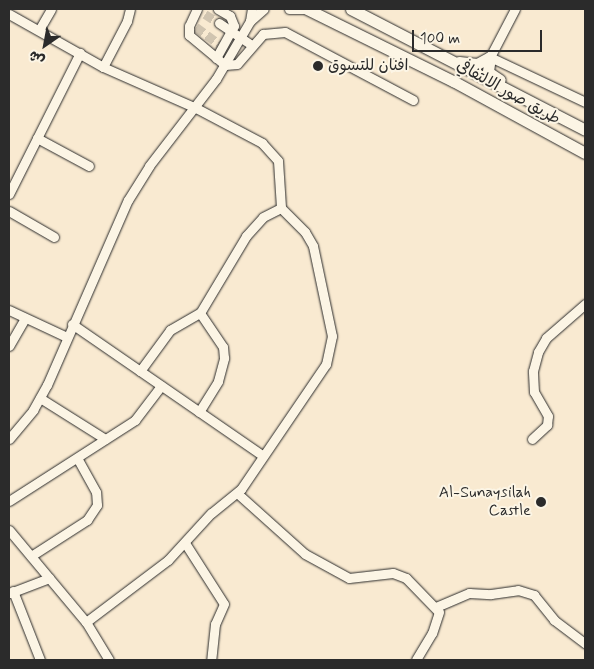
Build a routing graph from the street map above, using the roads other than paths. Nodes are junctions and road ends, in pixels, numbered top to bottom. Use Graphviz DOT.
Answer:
graph roads {
  1 [pos="51,9"];
  2 [pos="130,9"];
  3 [pos="252,9"];
  4 [pos="264,9"];
  5 [pos="289,9"];
  6 [pos="308,9"];
  7 [pos="351,9"];
  8 [pos="515,9"];
  9 [pos="200,10"];
  10 [pos="223,10"];
  11 [pos="9,14"];
  12 [pos="250,21"];
  13 [pos="219,23"];
  14 [pos="39,30"];
  15 [pos="233,32"];
  16 [pos="241,37"];
  17 [pos="252,45"];
  18 [pos="432,51"];
  19 [pos="80,53"];
  20 [pos="490,57"];
  21 [pos="216,58"];
  22 [pos="225,65"];
  23 [pos="103,67"];
  24 [pos="413,100"];
  25 [pos="585,102"];
  26 [pos="196,108"];
  27 [pos="547,111"];
  28 [pos="585,130"];
  29 [pos="37,138"];
  30 [pos="585,153"];
  31 [pos="89,166"];
  32 [pos="12,180"];
  33 [pos="9,194"];
  34 [pos="282,208"];
  35 [pos="9,211"];
  36 [pos="54,237"];
  37 [pos="585,304"];
  38 [pos="9,310"];
  39 [pos="200,313"];
  40 [pos="25,318"];
  41 [pos="72,324"];
  42 [pos="67,337"];
  43 [pos="9,346"];
  44 [pos="140,371"];
  45 [pos="161,386"];
  46 [pos="40,398"];
  47 [pos="199,412"];
  48 [pos="9,438"];
  49 [pos="105,439"];
  50 [pos="532,439"];
  51 [pos="263,456"];
  52 [pos="77,458"];
  53 [pos="237,494"];
  54 [pos="9,501"];
  55 [pos="9,530"];
  56 [pos="185,543"];
  57 [pos="31,556"];
  58 [pos="49,578"];
  59 [pos="11,592"];
  60 [pos="436,607"];
  61 [pos="86,622"];
  62 [pos="585,643"];
  63 [pos="40,660"];
  64 [pos="109,660"];
  65 [pos="211,660"];
  66 [pos="416,660"];
  1 -- 14 [label="street"];
  2 -- 23 [label="street"];
  3 -- 12 [label="street"];
  4 -- 12 [label="street"];
  5 -- 6 [label="street"];
  6 -- 30 [label="main road, طريق صور الالتفافي"];
  7 -- 18 [label="main road, طريق صور الالتفافي"];
  8 -- 20 [label="street"];
  9 -- 21 [label="street"];
  10 -- 15 [label="street"];
  11 -- 14 [label="street"];
  12 -- 16 [label="street"];
  13 -- 15 [label="street"];
  14 -- 19 [label="street"];
  15 -- 16 [label="street"];
  15 -- 21 [label="street"];
  16 -- 17 [label="street"];
  16 -- 22 [label="street"];
  17 -- 22 [label="street"];
  17 -- 24 [label="street"];
  18 -- 20 [label="main road"];
  18 -- 27 [label="main road, طريق صور الالتفافي"];
  19 -- 23 [label="street"];
  19 -- 29 [label="street"];
  20 -- 25 [label="street"];
  20 -- 27 [label="main road"];
  21 -- 22 [label="street"];
  22 -- 26 [label="street"];
  23 -- 26 [label="street"];
  26 -- 34 [label="street"];
  26 -- 41 [label="street"];
  27 -- 28 [label="main road, طريق صور الالتفافي"];
  29 -- 31 [label="street"];
  29 -- 32 [label="street"];
  32 -- 33 [label="street"];
  34 -- 39 [label="street"];
  34 -- 51 [label="street"];
  35 -- 36 [label="street"];
  37 -- 50 [label="street"];
  38 -- 40 [label="street"];
  39 -- 44 [label="street"];
  39 -- 47 [label="street"];
  40 -- 42 [label="street"];
  40 -- 43 [label="street"];
  41 -- 42 [label="street"];
  41 -- 44 [label="street"];
  42 -- 46 [label="street"];
  44 -- 45 [label="street"];
  45 -- 47 [label="street"];
  45 -- 49 [label="street"];
  46 -- 48 [label="street"];
  46 -- 49 [label="street"];
  47 -- 51 [label="street"];
  49 -- 52 [label="street"];
  51 -- 53 [label="street"];
  52 -- 54 [label="street"];
  52 -- 57 [label="street"];
  53 -- 56 [label="street"];
  53 -- 60 [label="street"];
  55 -- 57 [label="street"];
  56 -- 61 [label="street"];
  56 -- 65 [label="street"];
  57 -- 58 [label="street"];
  58 -- 59 [label="street"];
  58 -- 61 [label="street"];
  59 -- 63 [label="street"];
  60 -- 62 [label="street"];
  60 -- 66 [label="street"];
  61 -- 64 [label="street"];
}
